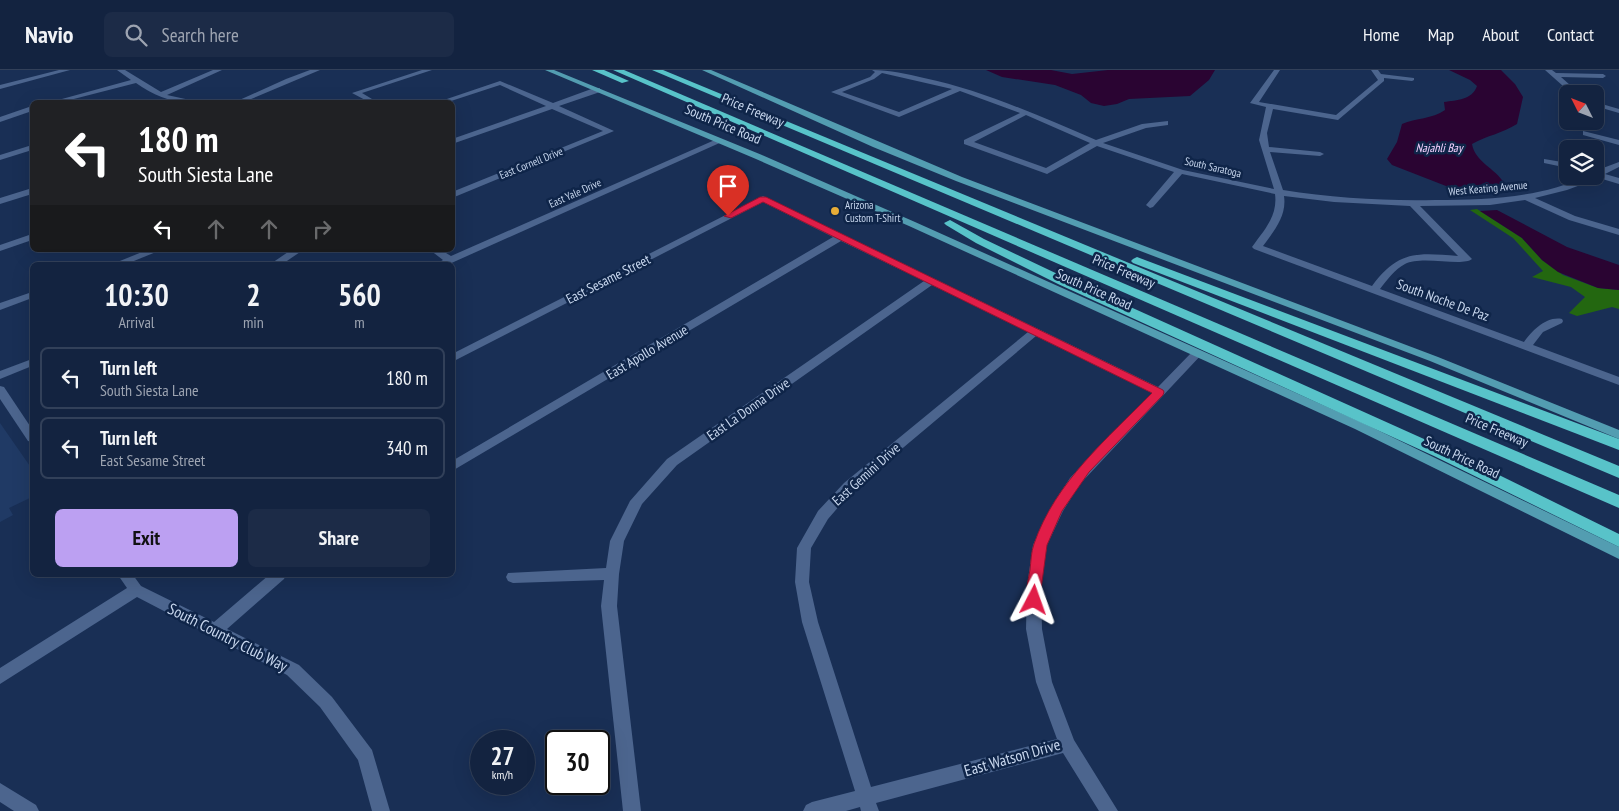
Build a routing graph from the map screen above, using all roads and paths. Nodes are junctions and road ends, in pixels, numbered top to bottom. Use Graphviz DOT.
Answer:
graph roads {
  1 [pos="66,70"];
  2 [pos="120,70"];
  3 [pos="219,70"];
  4 [pos="318,70"];
  5 [pos="429,70"];
  6 [pos="548,70"];
  7 [pos="596,70"];
  8 [pos="616,70"];
  9 [pos="656,70"];
  10 [pos="678,70"];
  11 [pos="705,70"];
  12 [pos="878,70"];
  13 [pos="1277,70"];
  14 [pos="1548,70"];
  15 [pos="1377,73"];
  16 [pos="1556,75"];
  17 [pos="1603,76"];
  18 [pos="1412,79"];
  19 [pos="137,81"];
  20 [pos="1567,85"];
  21 [pos="0,87"];
  22 [pos="960,88"];
  23 [pos="597,90"];
  24 [pos="160,95"];
  25 [pos="674,96"];
  26 [pos="63,100"];
  27 [pos="179,100"];
  28 [pos="243,100"];
  29 [pos="370,100"];
  30 [pos="448,100"];
  31 [pos="1033,104"];
  32 [pos="553,106"];
  33 [pos="1270,106"];
  34 [pos="1604,107"];
  35 [pos="30,111"];
  36 [pos="1021,111"];
  37 [pos="1619,111"];
  38 [pos="0,120"];
  39 [pos="1165,123"];
  40 [pos="799,130"];
  41 [pos="1586,133"];
  42 [pos="455,141"];
  43 [pos="720,141"];
  44 [pos="1097,143"];
  45 [pos="1619,143"];
  46 [pos="30,148"];
  47 [pos="1265,149"];
  48 [pos="1320,154"];
  49 [pos="0,158"];
  50 [pos="1547,161"];
  51 [pos="1559,164"];
  52 [pos="1619,164"];
  53 [pos="1180,171"];
  54 [pos="1604,172"];
  55 [pos="1604,177"];
  56 [pos="1619,181"];
  57 [pos="1567,185"];
  58 [pos="944,190"];
  59 [pos="30,192"];
  60 [pos="1281,192"];
  61 [pos="455,194"];
  62 [pos="1527,198"];
  63 [pos="0,201"];
  64 [pos="925,204"];
  65 [pos="1413,204"];
  66 [pos="1150,205"];
  67 [pos="1619,232"];
  68 [pos="840,237"];
  69 [pos="30,239"];
  70 [pos="0,248"];
  71 [pos="151,252"];
  72 [pos="295,252"];
  73 [pos="438,252"];
  74 [pos="450,260"];
  75 [pos="123,262"];
  76 [pos="279,262"];
  77 [pos="445,262"];
  78 [pos="931,281"];
  79 [pos="1374,291"];
  80 [pos="30,296"];
  81 [pos="0,307"];
  82 [pos="1558,321"];
  83 [pos="1035,332"];
  84 [pos="1526,346"];
  85 [pos="1197,353"];
  86 [pos="455,357"];
  87 [pos="30,363"];
  88 [pos="0,375"];
  89 [pos="1619,381"];
  90 [pos="0,390"];
  91 [pos="1159,392"];
  92 [pos="30,435"];
  93 [pos="1619,435"];
  94 [pos="1619,445"];
  95 [pos="455,465"];
  96 [pos="1619,472"];
  97 [pos="1619,502"];
  98 [pos="1619,541"];
  99 [pos="1619,553"];
  100 [pos="612,574"];
  101 [pos="126,577"];
  102 [pos="277,577"];
  103 [pos="513,577"];
  104 [pos="136,590"];
  105 [pos="214,631"];
  106 [pos="0,677"];
  107 [pos="1067,744"];
  108 [pos="0,792"];
  109 [pos="868,804"];
  110 [pos="30,811"];
  111 [pos="381,811"];
  112 [pos="632,811"];
  113 [pos="812,811"];
  114 [pos="1109,811"];
  1 -- 21 [label="street"];
  2 -- 19 [label="street"];
  3 -- 24 [label="street"];
  4 -- 28 [label="street"];
  5 -- 29 [label="street"];
  6 -- 23 [label="main road, South Price Road"];
  7 -- 25 [label="highway"];
  8 -- 25 [label="highway, Price Freeway"];
  9 -- 40 [label="highway, Price Freeway"];
  10 -- 40 [label="highway"];
  11 -- 93 [label="main road"];
  12 -- 22 [label="street, South Saratoga"];
  12 -- 22 [label="street"];
  13 -- 33 [label="street"];
  14 -- 16 [label="street"];
  15 -- 18 [label="street"];
  15 -- 33 [label="street"];
  16 -- 17 [label="street"];
  16 -- 20 [label="street"];
  19 -- 24 [label="street"];
  19 -- 26 [label="street"];
  22 -- 36 [label="street, South Saratoga"];
  23 -- 32 [label="street"];
  23 -- 43 [label="main road, South Price Road"];
  24 -- 27 [label="street"];
  25 -- 64 [label="highway, Price Freeway"];
  30 -- 32 [label="street"];
  31 -- 36 [label="street"];
  32 -- 42 [label="street"];
  32 -- 61 [label="street, East Cornell Drive"];
  33 -- 47 [label="street"];
  34 -- 37 [label="street"];
  35 -- 38 [label="street"];
  36 -- 44 [label="street, South Saratoga"];
  36 -- 44 [label="street"];
  39 -- 44 [label="street"];
  40 -- 58 [label="highway, Price Freeway"];
  41 -- 45 [label="street"];
  43 -- 74 [label="street, East Yale Drive"];
  43 -- 85 [label="main road, South Price Road"];
  44 -- 53 [label="street, South Saratoga"];
  46 -- 49 [label="street"];
  47 -- 48 [label="street"];
  47 -- 60 [label="street"];
  50 -- 51 [label="street"];
  52 -- 54 [label="street, West Keating Avenue"];
  53 -- 60 [label="street, South Saratoga"];
  53 -- 66 [label="street"];
  55 -- 56 [label="street"];
  57 -- 62 [label="street, West Keating Avenue"];
  58 -- 94 [label="highway"];
  58 -- 96 [label="highway, Price Freeway"];
  59 -- 63 [label="street"];
  60 -- 65 [label="street, South Saratoga"];
  60 -- 79 [label="street, South Noche De Paz"];
  62 -- 65 [label="street, West Keating Avenue"];
  62 -- 67 [label="street"];
  64 -- 97 [label="highway, Price Freeway"];
  64 -- 98 [label="highway"];
  65 -- 79 [label="street"];
  68 -- 78 [label="street"];
  68 -- 86 [label="street, East Sesame Street"];
  68 -- 95 [label="street, East Apollo Avenue"];
  69 -- 70 [label="street"];
  71 -- 75 [label="street"];
  72 -- 76 [label="street"];
  73 -- 74 [label="street"];
  74 -- 77 [label="street, East Yale Drive"];
  78 -- 83 [label="street"];
  78 -- 100 [label="street, East La Donna Drive"];
  79 -- 84 [label="street, South Noche De Paz"];
  80 -- 81 [label="street"];
  82 -- 84 [label="street"];
  83 -- 91 [label="street"];
  83 -- 109 [label="street, East Gemini Drive"];
  84 -- 89 [label="street, South Noche De Paz"];
  85 -- 91 [label="street, East Watson Drive"];
  85 -- 99 [label="main road, South Price Road"];
  87 -- 88 [label="street"];
  90 -- 92 [label="street"];
  91 -- 107 [label="street, East Watson Drive"];
  100 -- 103 [label="street"];
  100 -- 112 [label="street, East La Donna Drive"];
  101 -- 104 [label="street, South Country Club Way"];
  102 -- 105 [label="street"];
  104 -- 105 [label="street, South Country Club Way"];
  104 -- 106 [label="street"];
  105 -- 111 [label="street, South Country Club Way"];
  107 -- 109 [label="street, East Watson Drive"];
  107 -- 114 [label="street"];
  108 -- 110 [label="street"];
  109 -- 113 [label="street, East Watson Drive"];
}
